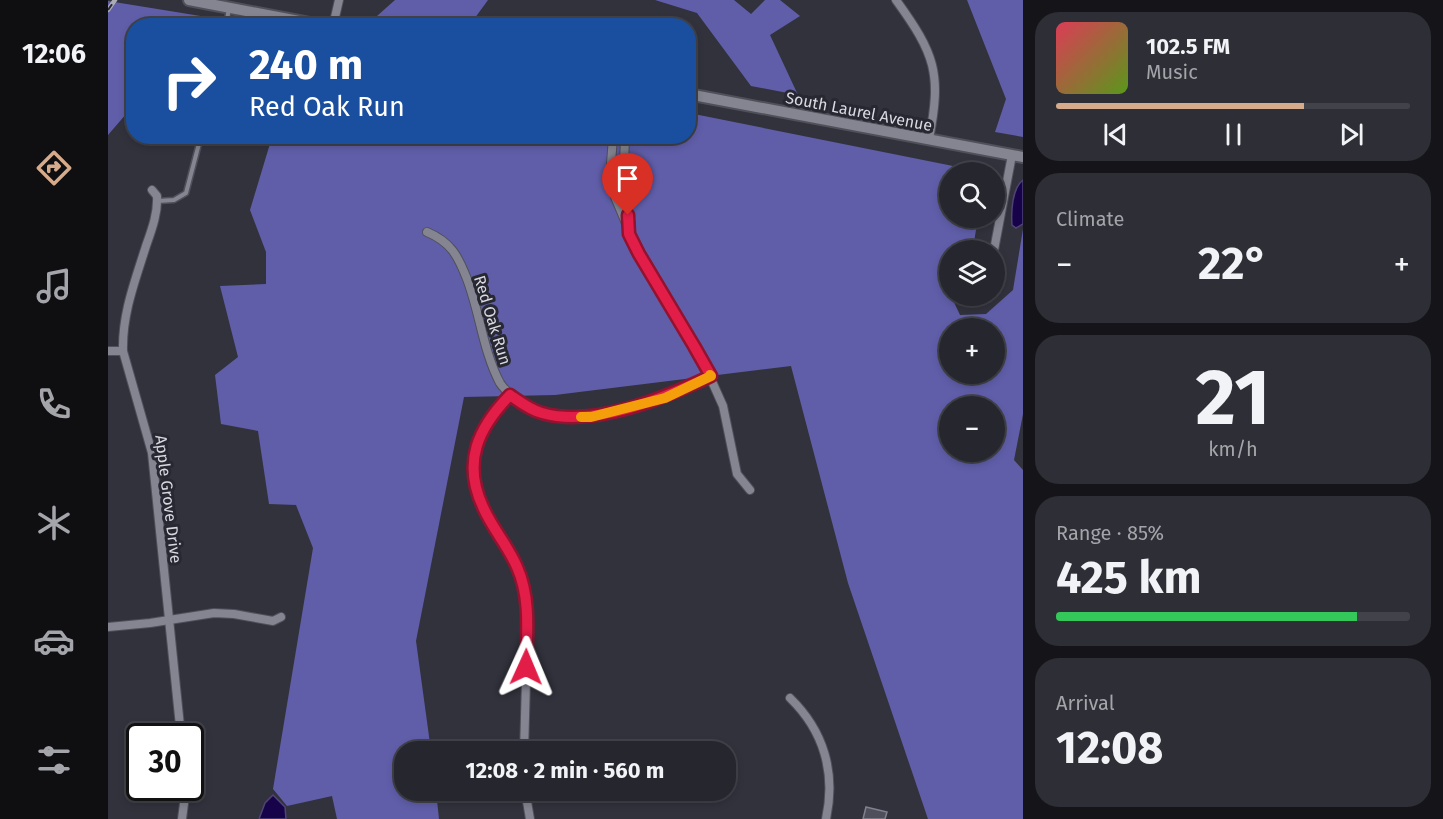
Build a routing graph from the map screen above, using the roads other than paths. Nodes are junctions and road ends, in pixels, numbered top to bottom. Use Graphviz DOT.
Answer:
graph roads {
  1 [pos="189,0"];
  2 [pos="339,0"];
  3 [pos="896,0"];
  4 [pos="229,8"];
  5 [pos="227,18"];
  6 [pos="283,18"];
  7 [pos="335,18"];
  8 [pos="696,95"];
  9 [pos="929,139"];
  10 [pos="199,144"];
  11 [pos="612,144"];
  12 [pos="625,144"];
  13 [pos="1018,156"];
  14 [pos="152,190"];
  15 [pos="157,201"];
  16 [pos="427,232"];
  17 [pos="629,234"];
  18 [pos="997,240"];
  19 [pos="108,351"];
  20 [pos="123,351"];
  21 [pos="711,376"];
  22 [pos="510,395"];
  23 [pos="750,490"];
  24 [pos="281,617"];
  25 [pos="170,620"];
  26 [pos="108,627"];
  27 [pos="790,698"];
  28 [pos="180,723"];
  29 [pos="524,741"];
  30 [pos="184,801"];
  31 [pos="527,801"];
  32 [pos="182,819"];
  33 [pos="530,819"];
  34 [pos="826,819"];
  1 -- 4 [label="main road"];
  2 -- 7 [label="street"];
  3 -- 9 [label="street"];
  4 -- 5 [label="lane"];
  4 -- 6 [label="main road"];
  8 -- 9 [label="main road, South Laurel Avenue"];
  9 -- 13 [label="main road, South Laurel Avenue"];
  10 -- 15 [label="lane"];
  11 -- 17 [label="street"];
  12 -- 17 [label="street"];
  13 -- 18 [label="street"];
  14 -- 15 [label="street"];
  15 -- 20 [label="street, Apple Grove Drive"];
  16 -- 22 [label="street, Red Oak Run"];
  17 -- 21 [label="street"];
  19 -- 20 [label="street"];
  20 -- 25 [label="street, Apple Grove Drive"];
  21 -- 22 [label="street, Red Oak Run"];
  21 -- 23 [label="street"];
  22 -- 29 [label="street"];
  24 -- 25 [label="street"];
  25 -- 26 [label="street"];
  25 -- 28 [label="street, Apple Grove Drive"];
  27 -- 34 [label="street"];
  30 -- 32 [label="street"];
  31 -- 33 [label="street"];
}
